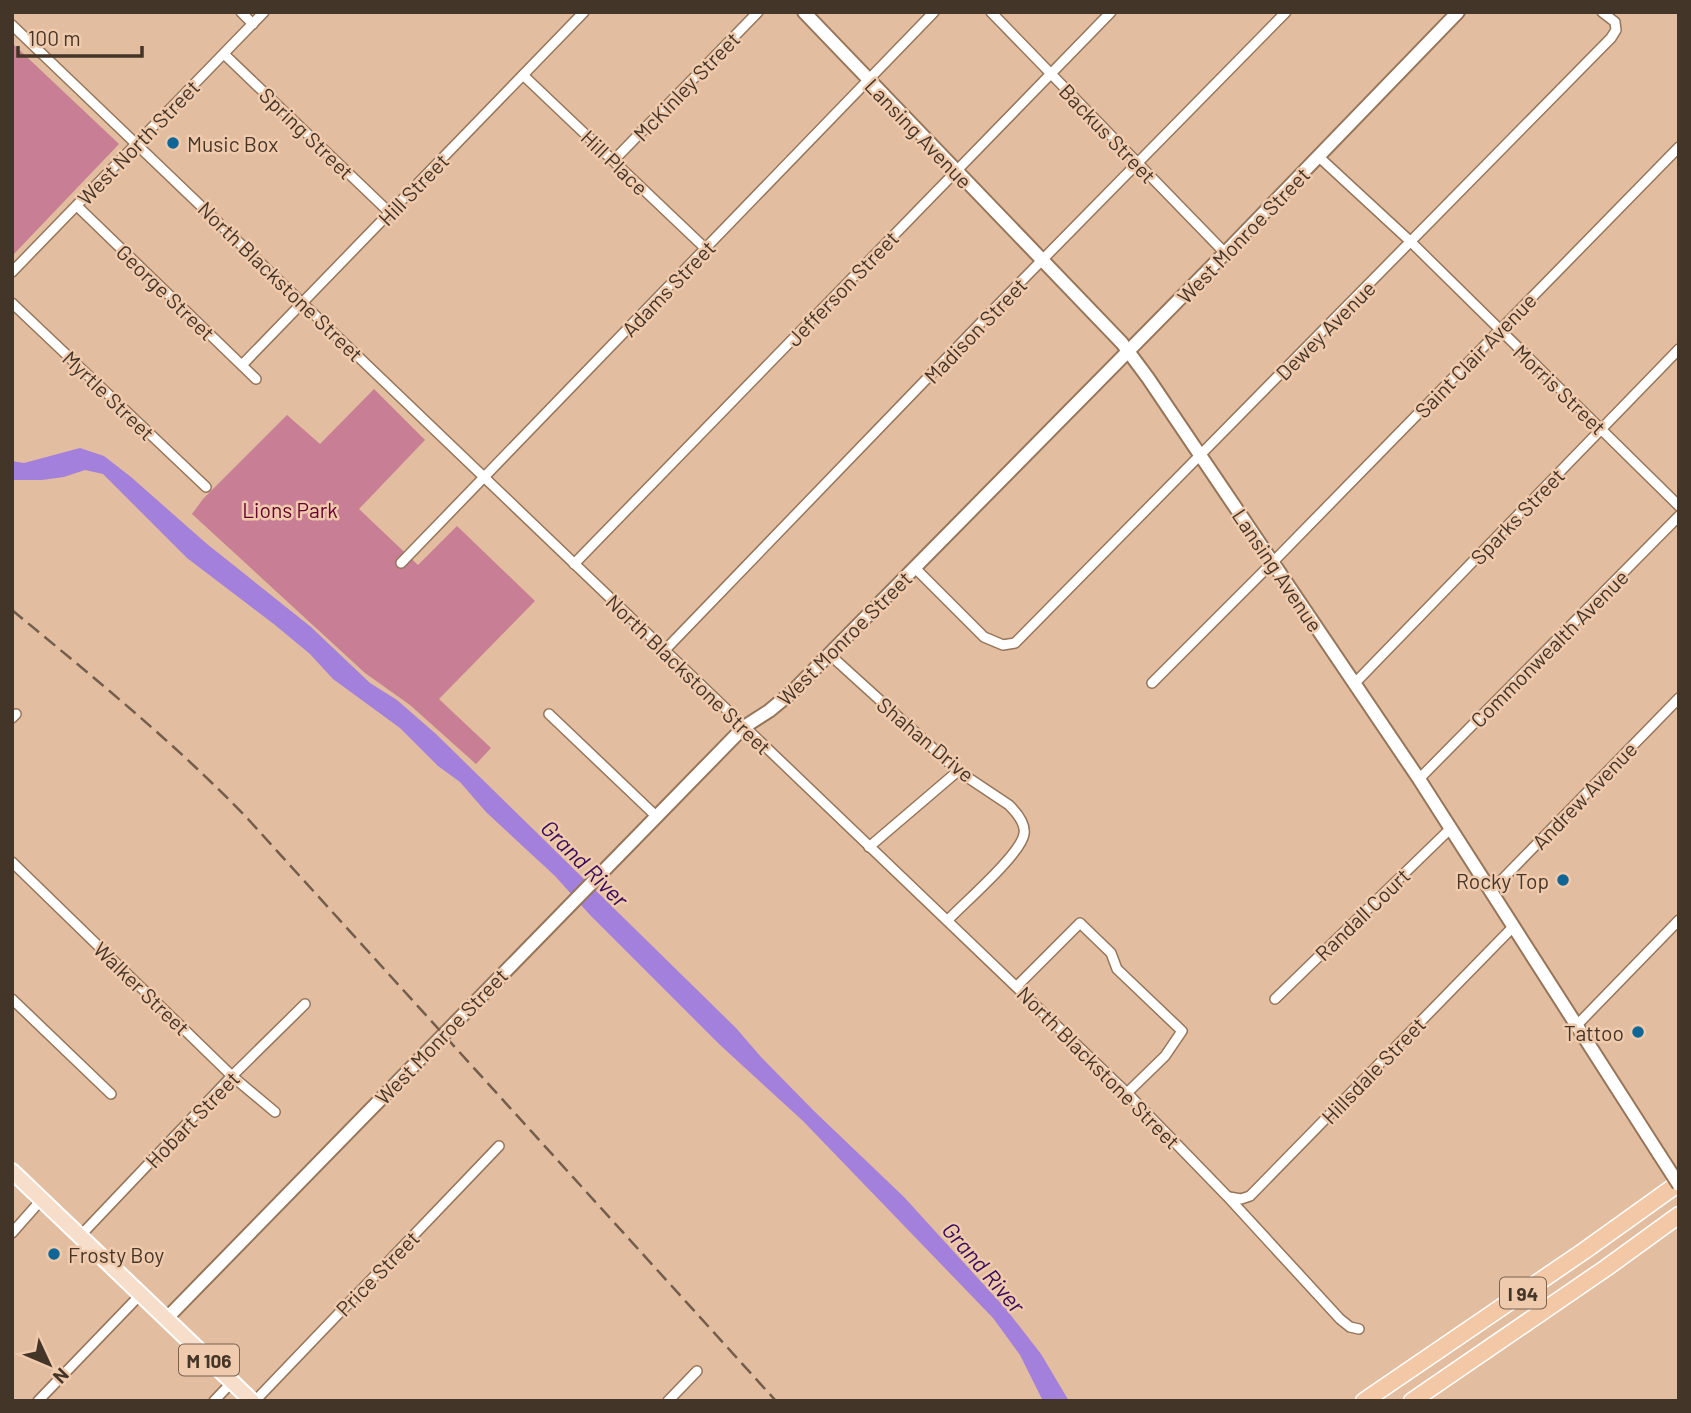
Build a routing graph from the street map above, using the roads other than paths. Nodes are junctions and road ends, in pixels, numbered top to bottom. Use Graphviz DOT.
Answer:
graph roads {
  1 [pos="241,12"];
  2 [pos="264,12"];
  3 [pos="584,12"];
  4 [pos="758,12"];
  5 [pos="804,12"];
  6 [pos="934,12"];
  7 [pos="991,12"];
  8 [pos="1111,12"];
  9 [pos="1286,12"];
  10 [pos="1458,12"];
  11 [pos="1603,13"];
  12 [pos="253,24"];
  13 [pos="12,25"];
  14 [pos="224,54"];
  15 [pos="1051,74"];
  16 [pos="523,75"];
  17 [pos="869,80"];
  18 [pos="137,144"];
  19 [pos="1679,147"];
  20 [pos="1319,156"];
  21 [pos="614,160"];
  22 [pos="1138,164"];
  23 [pos="955,171"];
  24 [pos="77,206"];
  25 [pos="390,213"];
  26 [pos="1411,242"];
  27 [pos="706,249"];
  28 [pos="1225,253"];
  29 [pos="1042,261"];
  30 [pos="12,272"];
  31 [pos="12,303"];
  32 [pos="303,303"];
  33 [pos="1499,330"];
  34 [pos="1679,349"];
  35 [pos="1127,352"];
  36 [pos="242,365"];
  37 [pos="256,379"];
  38 [pos="1601,430"];
  39 [pos="1201,456"];
  40 [pos="485,477"];
  41 [pos="206,487"];
  42 [pos="1679,506"];
  43 [pos="1679,516"];
  44 [pos="401,563"];
  45 [pos="1272,563"];
  46 [pos="574,564"];
  47 [pos="915,568"];
  48 [pos="665,650"];
  49 [pos="829,654"];
  50 [pos="1152,683"];
  51 [pos="1355,683"];
  52 [pos="1679,698"];
  53 [pos="549,714"];
  54 [pos="744,727"];
  55 [pos="958,771"];
  56 [pos="1419,779"];
  57 [pos="656,816"];
  58 [pos="1450,829"];
  59 [pos="869,847"];
  60 [pos="12,862"];
  61 [pos="1490,892"];
  62 [pos="948,920"];
  63 [pos="1679,920"];
  64 [pos="1513,928"];
  65 [pos="1017,986"];
  66 [pos="12,999"];
  67 [pos="1275,999"];
  68 [pos="305,1004"];
  69 [pos="1576,1026"];
  70 [pos="232,1076"];
  71 [pos="1127,1093"];
  72 [pos="111,1094"];
  73 [pos="275,1112"];
  74 [pos="499,1146"];
  75 [pos="12,1171"];
  76 [pos="1679,1184"];
  77 [pos="1227,1196"];
  78 [pos="42,1199"];
  79 [pos="1679,1215"];
  80 [pos="12,1233"];
  81 [pos="81,1235"];
  82 [pos="141,1294"];
  83 [pos="167,1318"];
  84 [pos="1359,1329"];
  85 [pos="697,1371"];
  86 [pos="232,1382"];
  87 [pos="38,1401"];
  88 [pos="214,1401"];
  89 [pos="254,1401"];
  90 [pos="668,1401"];
  91 [pos="1364,1401"];
  92 [pos="1412,1401"];
  1 -- 12 [label="street"];
  2 -- 12 [label="street, West North Street"];
  3 -- 16 [label="street, Hill Street"];
  4 -- 21 [label="street, McKinley Street"];
  5 -- 17 [label="street, Lansing Avenue"];
  6 -- 17 [label="street, Adams Street"];
  7 -- 15 [label="street, Backus Street"];
  8 -- 15 [label="street, Jefferson Street"];
  9 -- 22 [label="street, Madison Street"];
  10 -- 20 [label="street, West Monroe Street"];
  11 -- 26 [label="street, Dewey Avenue"];
  12 -- 14 [label="street, West North Street"];
  13 -- 18 [label="street, North Blackstone Street"];
  14 -- 18 [label="street, West North Street"];
  14 -- 25 [label="street, Spring Street"];
  15 -- 22 [label="street, Backus Street"];
  15 -- 23 [label="street, Jefferson Street"];
  16 -- 21 [label="street, Hill Place"];
  16 -- 25 [label="street, Hill Street"];
  17 -- 23 [label="street, Lansing Avenue"];
  17 -- 27 [label="street, Adams Street"];
  18 -- 24 [label="street, West North Street"];
  18 -- 32 [label="street, North Blackstone Street"];
  19 -- 33 [label="street, Saint Clair Avenue"];
  20 -- 26 [label="street, Morris Street"];
  20 -- 28 [label="street, West Monroe Street"];
  21 -- 27 [label="street, Hill Place"];
  22 -- 28 [label="street, Backus Street"];
  22 -- 29 [label="street, Madison Street"];
  23 -- 29 [label="street, Lansing Avenue"];
  23 -- 46 [label="street, Jefferson Street"];
  24 -- 30 [label="street, West North Street"];
  24 -- 36 [label="street, George Street"];
  25 -- 32 [label="street, Hill Street"];
  26 -- 33 [label="street, Morris Street"];
  26 -- 39 [label="street, Dewey Avenue"];
  27 -- 40 [label="street, Adams Street"];
  28 -- 35 [label="street, West Monroe Street"];
  29 -- 35 [label="street, Lansing Avenue"];
  29 -- 48 [label="street, Madison Street"];
  31 -- 41 [label="street, Myrtle Street"];
  32 -- 36 [label="street, Hill Street"];
  32 -- 40 [label="street, North Blackstone Street"];
  33 -- 38 [label="street, Morris Street"];
  33 -- 45 [label="street, Saint Clair Avenue"];
  34 -- 38 [label="street, Sparks Street"];
  35 -- 39 [label="street, Lansing Avenue"];
  35 -- 47 [label="street, West Monroe Street"];
  36 -- 37 [label="street, George Street"];
  38 -- 42 [label="street, Morris Street"];
  38 -- 51 [label="street, Sparks Street"];
  39 -- 45 [label="street, Lansing Avenue"];
  39 -- 47 [label="street, Dewey Avenue"];
  40 -- 44 [label="street, Adams Street"];
  40 -- 46 [label="street, North Blackstone Street"];
  43 -- 56 [label="street, Commonwealth Avenue"];
  45 -- 50 [label="street, Saint Clair Avenue"];
  45 -- 51 [label="street, Lansing Avenue"];
  46 -- 48 [label="street, North Blackstone Street"];
  47 -- 49 [label="street, West Monroe Street"];
  48 -- 54 [label="street, North Blackstone Street"];
  49 -- 54 [label="street, West Monroe Street"];
  49 -- 55 [label="street, Shahan Drive"];
  51 -- 56 [label="street, Lansing Avenue"];
  52 -- 61 [label="street, Andrew Avenue"];
  53 -- 57 [label="street"];
  54 -- 57 [label="street, West Monroe Street"];
  54 -- 59 [label="street, North Blackstone Street"];
  55 -- 59 [label="street"];
  55 -- 62 [label="street, Shahan Drive"];
  56 -- 58 [label="street, Lansing Avenue"];
  57 -- 83 [label="street, West Monroe Street"];
  58 -- 61 [label="street, Lansing Avenue"];
  58 -- 67 [label="street, Randall Court"];
  59 -- 62 [label="street, North Blackstone Street"];
  60 -- 70 [label="street, Walker Street"];
  61 -- 64 [label="street, Lansing Avenue"];
  62 -- 65 [label="street, North Blackstone Street"];
  63 -- 69 [label="street"];
  64 -- 69 [label="street, Lansing Avenue"];
  64 -- 77 [label="street, Hillsdale Street"];
  65 -- 71 [label="street, North Blackstone Street"];
  65 -- 71 [label="street"];
  66 -- 72 [label="street"];
  68 -- 70 [label="street, Hobart Street"];
  69 -- 76 [label="street, Lansing Avenue, bridge"];
  70 -- 73 [label="street, Walker Street"];
  70 -- 81 [label="street, Hobart Street"];
  71 -- 77 [label="street, North Blackstone Street"];
  74 -- 89 [label="street, Price Street"];
  75 -- 78 [label="main road, M 106"];
  76 -- 91 [label="highway, I 94"];
  77 -- 84 [label="street, North Blackstone Street"];
  78 -- 80 [label="street"];
  78 -- 81 [label="main road, M 106"];
  79 -- 92 [label="highway, I 94"];
  81 -- 82 [label="main road, M 106"];
  82 -- 83 [label="main road, M 106"];
  82 -- 87 [label="street"];
  83 -- 86 [label="main road, M 106"];
  85 -- 90 [label="street"];
  86 -- 88 [label="street"];
  86 -- 89 [label="main road, M 106"];
}
